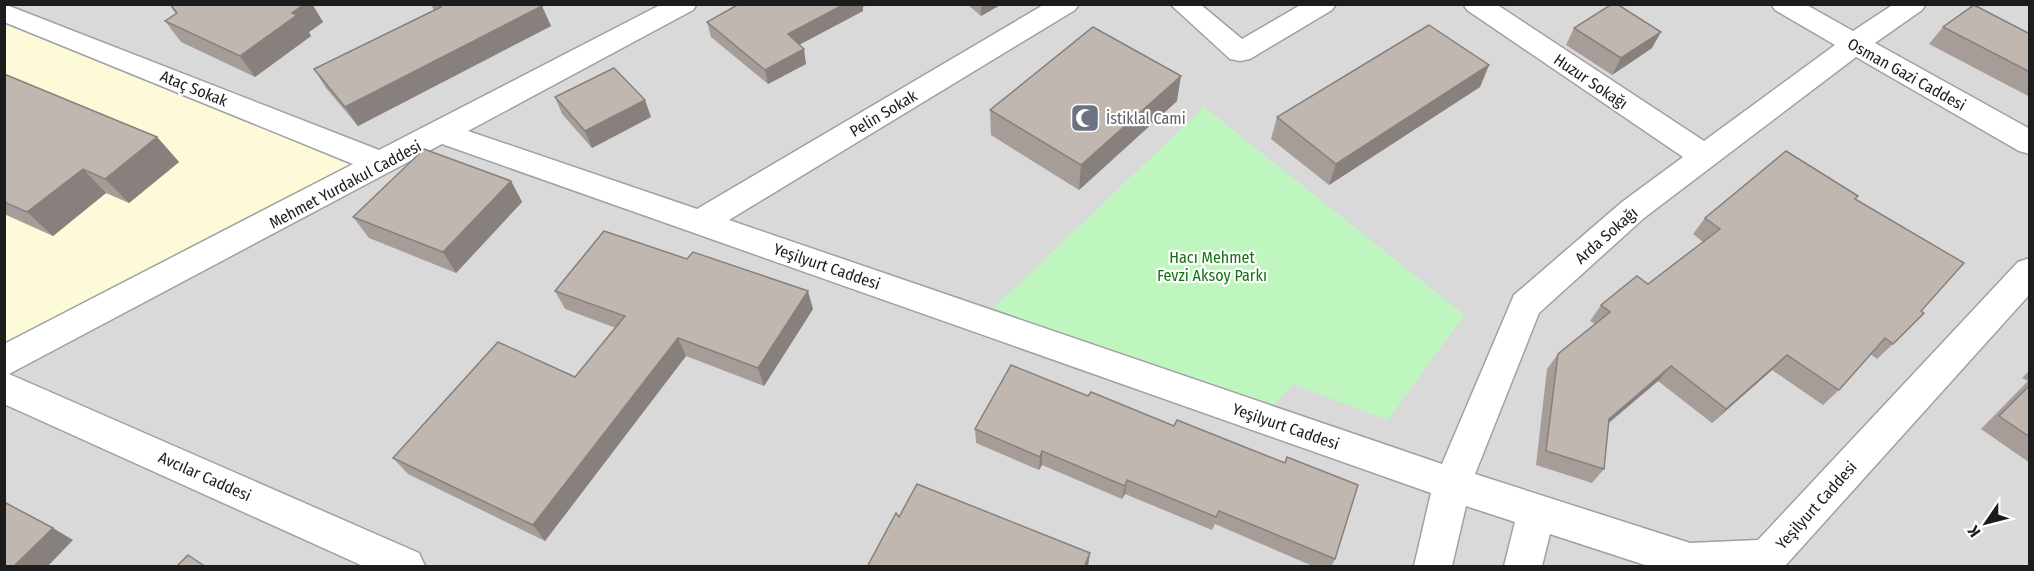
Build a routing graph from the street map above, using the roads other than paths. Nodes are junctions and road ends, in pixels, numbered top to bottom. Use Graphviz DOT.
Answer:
graph roads {
  1 [pos="18,4"];
  2 [pos="1066,4"];
  3 [pos="1183,4"];
  4 [pos="1323,4"];
  5 [pos="1476,4"];
  6 [pos="1784,4"];
  7 [pos="1912,4"];
  8 [pos="679,5"];
  9 [pos="4,11"];
  10 [pos="1854,45"];
  11 [pos="442,132"];
  12 [pos="2030,143"];
  13 [pos="1705,157"];
  14 [pos="383,164"];
  15 [pos="700,222"];
  16 [pos="2030,271"];
  17 [pos="4,361"];
  18 [pos="4,387"];
  19 [pos="1452,484"];
  20 [pos="1536,512"];
  21 [pos="361,558"];
  22 [pos="405,567"];
  23 [pos="1432,567"];
  24 [pos="1523,567"];
  1 -- 9 [label="street"];
  2 -- 15 [label="street, Pelin Sokak"];
  3 -- 4 [label="street"];
  5 -- 13 [label="street, Huzur Sokağı"];
  6 -- 10 [label="street, Osman Gazi Caddesi"];
  7 -- 10 [label="street, Arda Sokağı"];
  8 -- 11 [label="street, Mehmet Yurdakul Caddesi"];
  9 -- 14 [label="street, Ataç Sokak"];
  10 -- 12 [label="street, Osman Gazi Caddesi"];
  10 -- 13 [label="street, Arda Sokağı"];
  11 -- 14 [label="street, Mehmet Yurdakul Caddesi"];
  11 -- 15 [label="street, Yeşilyurt Caddesi"];
  13 -- 19 [label="street, Arda Sokağı"];
  14 -- 17 [label="street, Mehmet Yurdakul Caddesi"];
  15 -- 19 [label="street, Yeşilyurt Caddesi"];
  16 -- 20 [label="street, Yeşilyurt Caddesi"];
  18 -- 21 [label="street, Avcılar Caddesi"];
  19 -- 20 [label="street, Yeşilyurt Caddesi"];
  19 -- 23 [label="street, Arda Sokağı"];
  20 -- 24 [label="street"];
  21 -- 22 [label="street, Avcılar Caddesi"];
}
